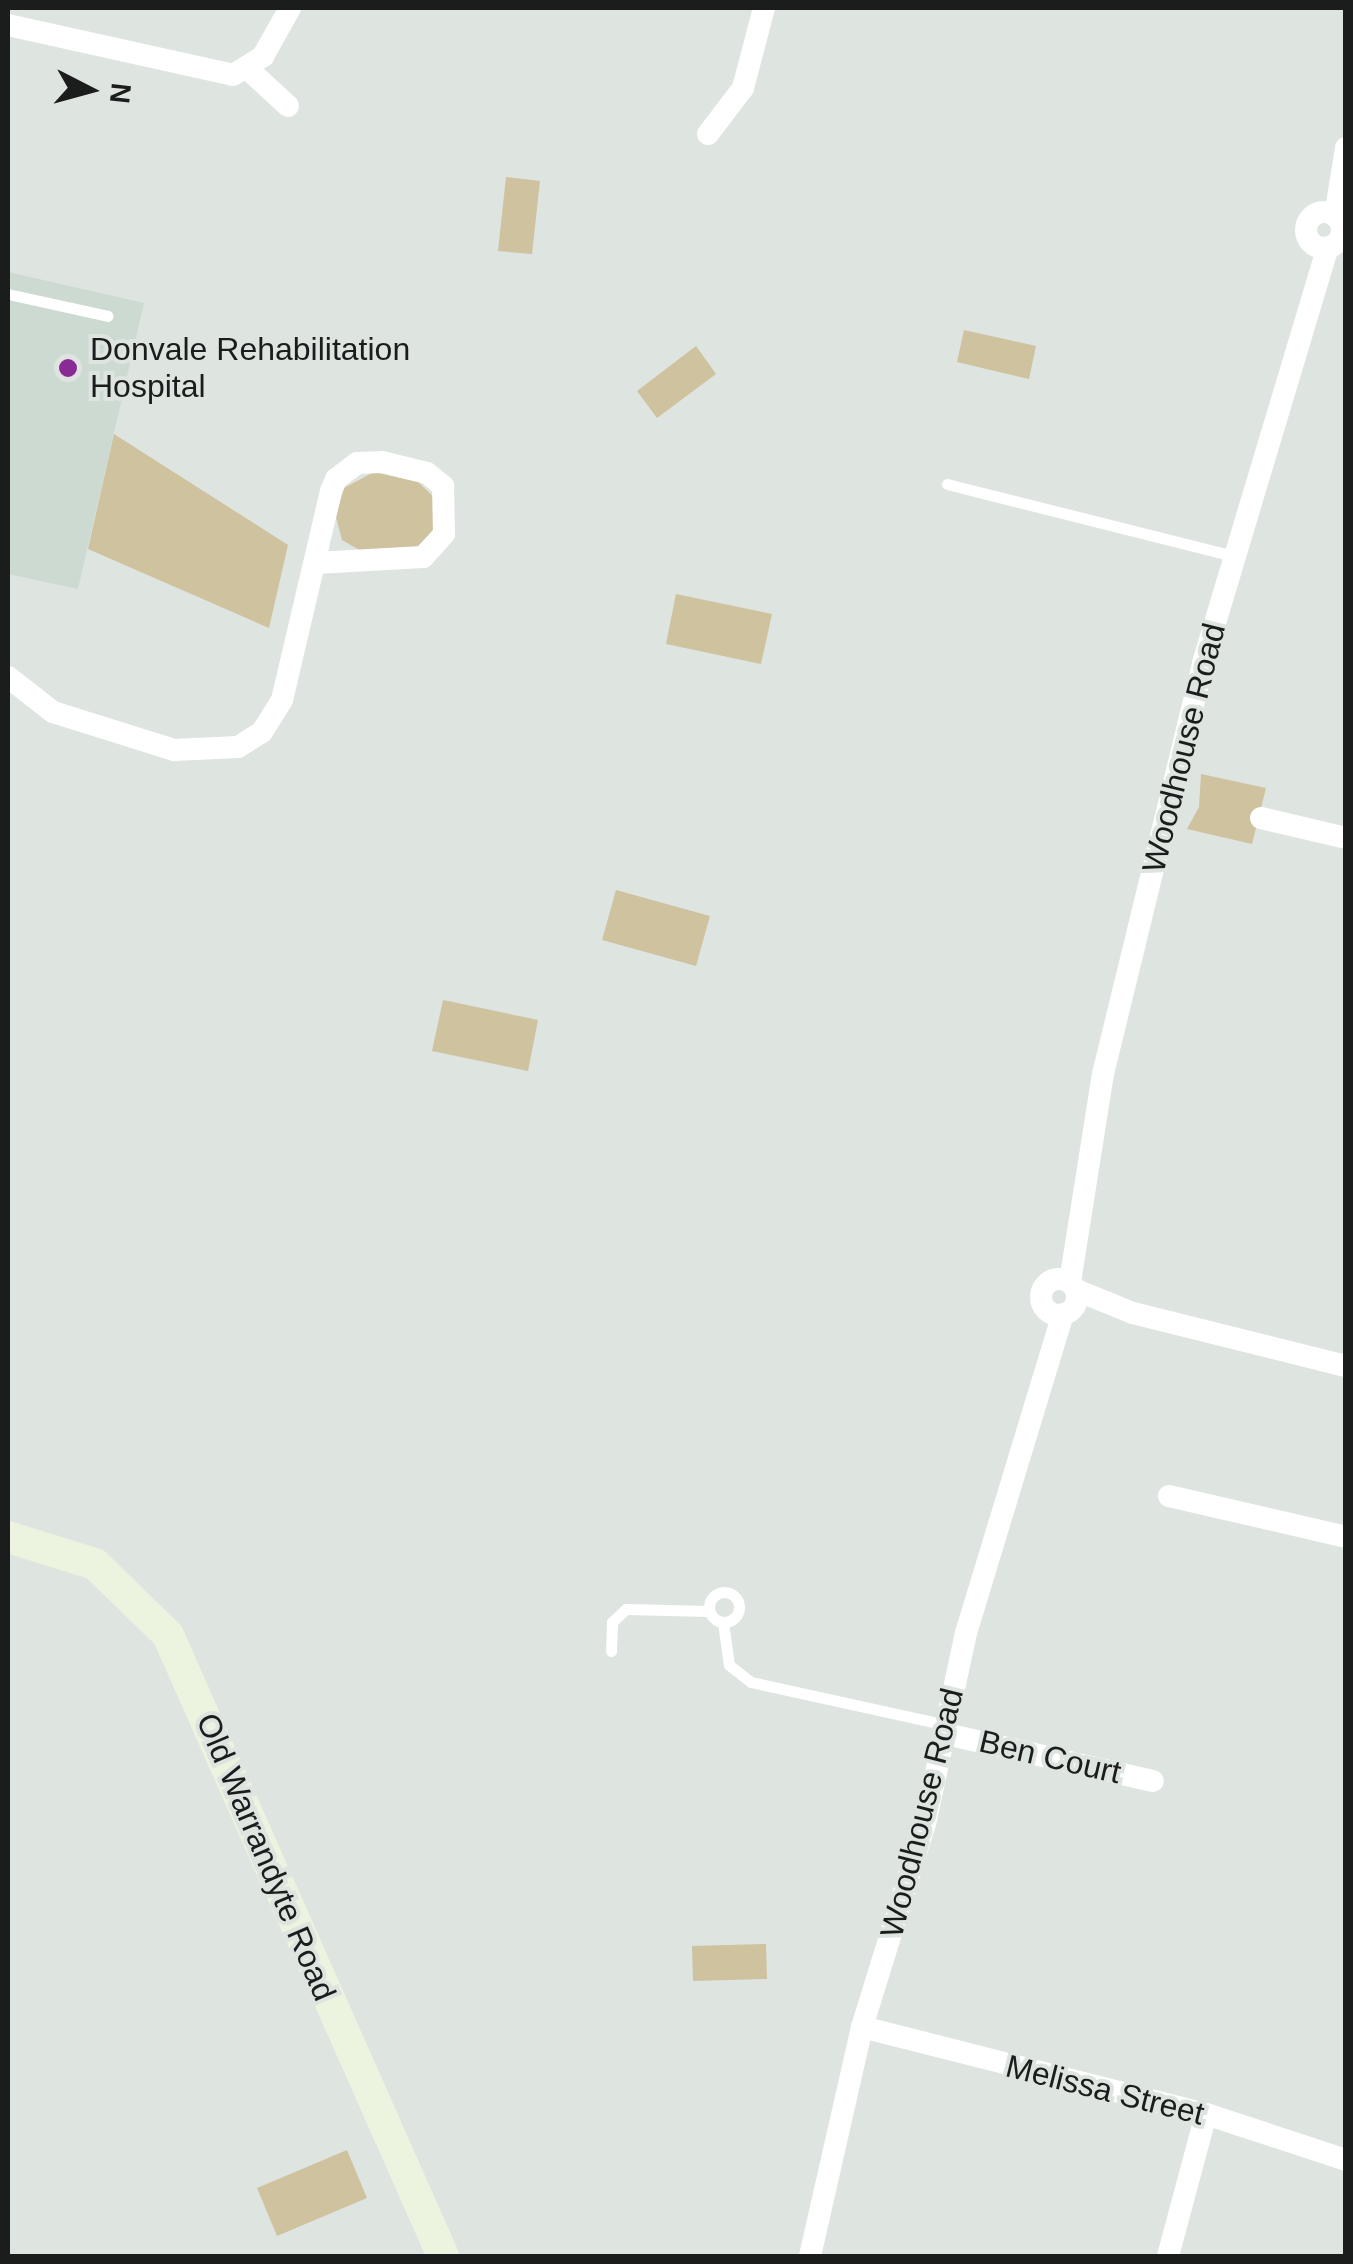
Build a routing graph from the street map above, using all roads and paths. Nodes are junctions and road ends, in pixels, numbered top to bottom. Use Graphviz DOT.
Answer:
graph roads {
  1 [pos="290,8"];
  2 [pos="764,8"];
  3 [pos="8,25"];
  4 [pos="249,70"];
  5 [pos="288,106"];
  6 [pos="708,134"];
  7 [pos="1345,150"];
  8 [pos="1332,231"];
  9 [pos="8,294"];
  10 [pos="108,316"];
  11 [pos="948,484"];
  12 [pos="1234,556"];
  13 [pos="315,564"];
  14 [pos="8,677"];
  15 [pos="1261,818"];
  16 [pos="1346,838"];
  17 [pos="1062,1297"];
  18 [pos="1346,1366"];
  19 [pos="1169,1496"];
  20 [pos="8,1536"];
  21 [pos="1346,1537"];
  22 [pos="709,1611"];
  23 [pos="722,1622"];
  24 [pos="611,1651"];
  25 [pos="946,1730"];
  26 [pos="1153,1781"];
  27 [pos="862,2028"];
  28 [pos="1206,2114"];
  29 [pos="1346,2160"];
  30 [pos="443,2256"];
  31 [pos="810,2256"];
  32 [pos="1168,2256"];
  1 -- 4 [label="street"];
  2 -- 6 [label="street"];
  3 -- 4 [label="street"];
  4 -- 5 [label="street"];
  7 -- 8 [label="street, Woodhouse Road"];
  8 -- 12 [label="street, Woodhouse Road"];
  9 -- 10 [label="lane"];
  11 -- 12 [label="lane"];
  12 -- 17 [label="street, Woodhouse Road"];
  13 -- 13 [label="street"];
  13 -- 14 [label="street"];
  15 -- 16 [label="street"];
  17 -- 18 [label="street"];
  17 -- 25 [label="street, Woodhouse Road"];
  19 -- 21 [label="street"];
  20 -- 30 [label="main road, Old Warrandyte Road"];
  22 -- 23 [label="lane"];
  22 -- 23 [label="lane"];
  22 -- 24 [label="lane"];
  23 -- 25 [label="lane"];
  25 -- 26 [label="street, Ben Court"];
  25 -- 27 [label="street, Woodhouse Road"];
  27 -- 28 [label="street, Melissa Street"];
  27 -- 31 [label="street, Woodhouse Road"];
  28 -- 29 [label="street, Melissa Street"];
  28 -- 32 [label="street"];
}
